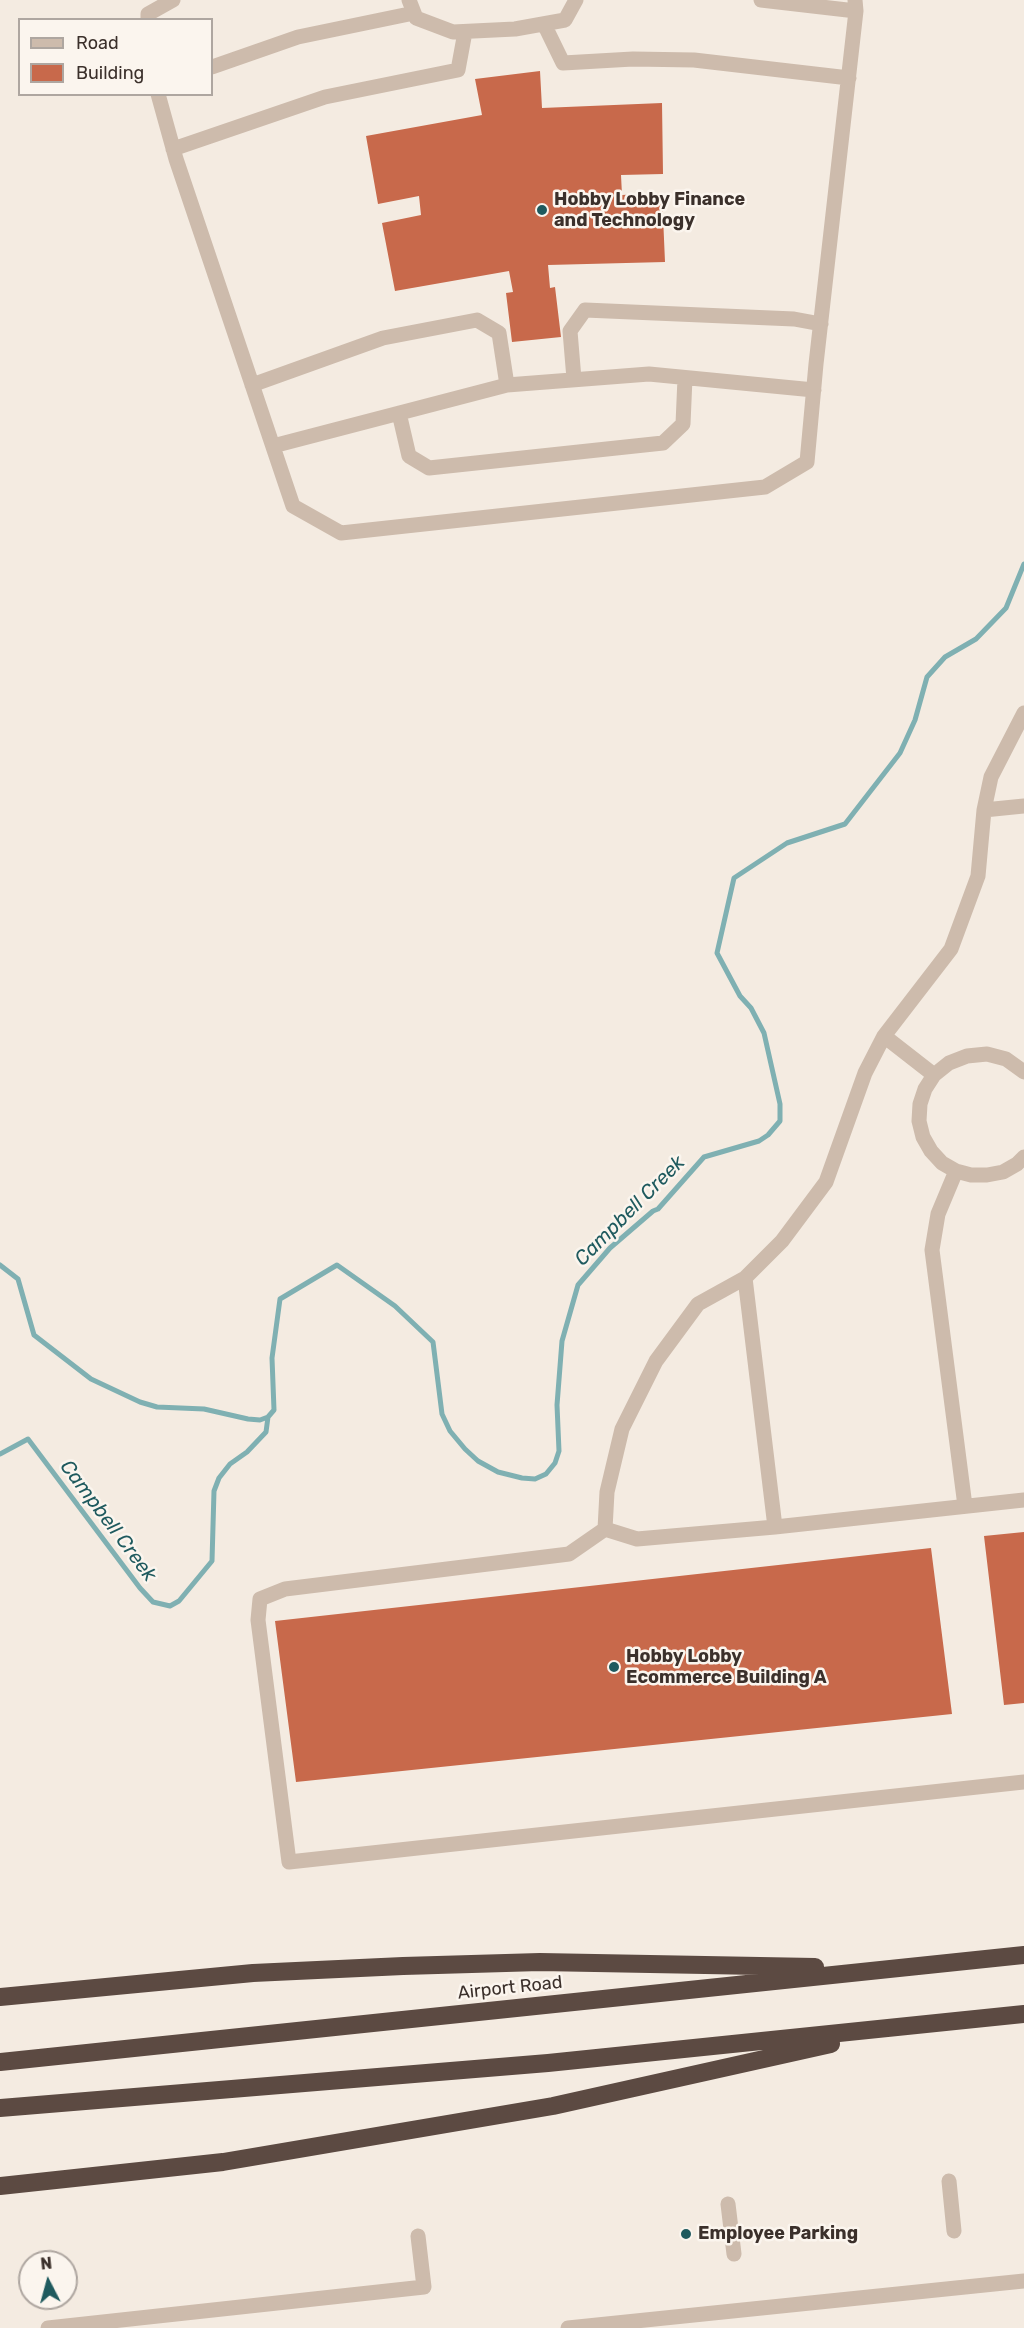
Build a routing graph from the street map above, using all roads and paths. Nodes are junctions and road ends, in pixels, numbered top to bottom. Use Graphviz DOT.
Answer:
graph roads {
  1 [pos="172,0"];
  2 [pos="576,0"];
  3 [pos="761,0"];
  4 [pos="411,6"];
  5 [pos="856,6"];
  6 [pos="148,18"];
  7 [pos="544,24"];
  8 [pos="465,32"];
  9 [pos="213,67"];
  10 [pos="849,78"];
  11 [pos="160,96"];
  12 [pos="174,149"];
  13 [pos="821,324"];
  14 [pos="685,378"];
  15 [pos="574,379"];
  16 [pos="252,385"];
  17 [pos="507,385"];
  18 [pos="814,390"];
  19 [pos="399,413"];
  20 [pos="273,446"];
  21 [pos="1024,713"];
  22 [pos="1024,806"];
  23 [pos="984,810"];
  24 [pos="884,1036"];
  25 [pos="1024,1072"];
  26 [pos="934,1075"];
  27 [pos="1024,1157"];
  28 [pos="956,1171"];
  29 [pos="745,1278"];
  30 [pos="1024,1500"];
  31 [pos="964,1506"];
  32 [pos="775,1527"];
  33 [pos="605,1528"];
  34 [pos="1024,1782"];
  35 [pos="1024,1955"];
  36 [pos="895,1969"];
  37 [pos="0,1997"];
  38 [pos="1024,2014"];
  39 [pos="913,2026"];
  40 [pos="0,2062"];
  41 [pos="0,2108"];
  42 [pos="949,2181"];
  43 [pos="0,2186"];
  44 [pos="729,2204"];
  45 [pos="954,2231"];
  46 [pos="418,2236"];
  47 [pos="734,2254"];
  48 [pos="1024,2281"];
  49 [pos="48,2328"];
  50 [pos="568,2328"];
  1 -- 6 [label="lane"];
  2 -- 7 [label="lane"];
  3 -- 5 [label="lane"];
  4 -- 8 [label="lane"];
  4 -- 9 [label="lane"];
  5 -- 10 [label="lane"];
  7 -- 8 [label="lane"];
  7 -- 10 [label="lane"];
  8 -- 12 [label="lane"];
  10 -- 13 [label="lane"];
  11 -- 12 [label="lane"];
  12 -- 16 [label="lane"];
  13 -- 15 [label="lane"];
  13 -- 18 [label="lane"];
  14 -- 15 [label="lane"];
  14 -- 18 [label="lane"];
  14 -- 19 [label="lane"];
  15 -- 17 [label="lane"];
  16 -- 17 [label="lane"];
  16 -- 20 [label="lane"];
  17 -- 19 [label="lane"];
  18 -- 20 [label="lane"];
  19 -- 20 [label="lane"];
  21 -- 23 [label="lane"];
  22 -- 23 [label="lane"];
  23 -- 24 [label="lane"];
  24 -- 26 [label="lane"];
  24 -- 29 [label="lane"];
  25 -- 26 [label="lane"];
  26 -- 28 [label="lane"];
  27 -- 28 [label="lane"];
  28 -- 31 [label="lane"];
  29 -- 32 [label="lane"];
  29 -- 33 [label="lane"];
  30 -- 31 [label="lane"];
  31 -- 32 [label="lane"];
  32 -- 33 [label="lane"];
  33 -- 34 [label="lane"];
  35 -- 36 [label="highway, Airport Road"];
  36 -- 37 [label="highway"];
  36 -- 40 [label="highway, Airport Road"];
  38 -- 39 [label="highway"];
  39 -- 41 [label="highway"];
  39 -- 43 [label="highway"];
  42 -- 45 [label="lane"];
  44 -- 47 [label="lane"];
  46 -- 49 [label="lane"];
  48 -- 50 [label="lane"];
}
